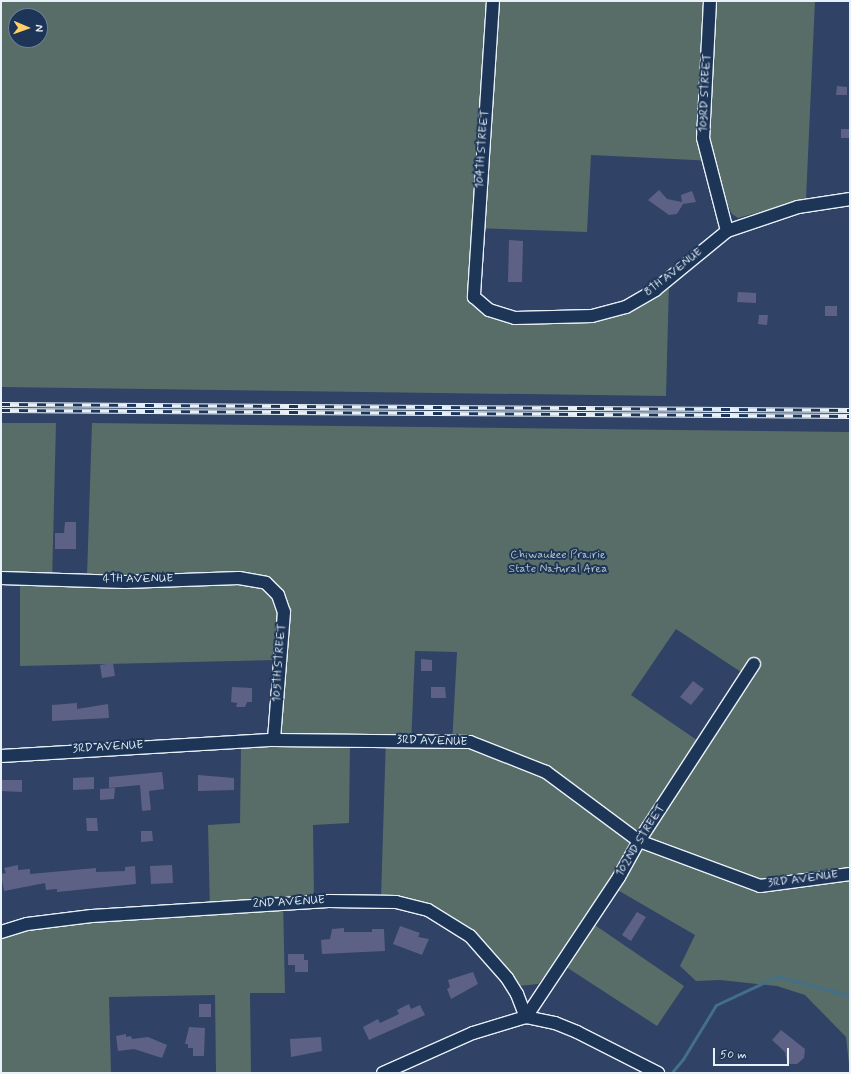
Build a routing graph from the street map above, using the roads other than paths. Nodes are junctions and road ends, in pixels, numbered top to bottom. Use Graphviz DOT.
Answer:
graph roads {
  1 [pos="493,1"];
  2 [pos="710,1"];
  3 [pos="850,199"];
  4 [pos="727,230"];
  5 [pos="474,297"];
  6 [pos="1,578"];
  7 [pos="273,589"];
  8 [pos="754,664"];
  9 [pos="274,740"];
  10 [pos="1,756"];
  11 [pos="639,842"];
  12 [pos="850,874"];
  13 [pos="1,932"];
  14 [pos="526,1017"];
  15 [pos="382,1073"];
  16 [pos="658,1073"];
  1 -- 5 [label="street, 104TH STREET"];
  2 -- 4 [label="street, 103RD STREET"];
  3 -- 4 [label="street, 8TH AVENUE"];
  4 -- 5 [label="street, 8TH AVENUE"];
  6 -- 7 [label="street, 4TH AVENUE"];
  7 -- 9 [label="street, 105TH STREET"];
  8 -- 11 [label="street, 102ND STREET"];
  9 -- 10 [label="street, 3RD AVENUE"];
  9 -- 11 [label="street, 3RD AVENUE"];
  11 -- 12 [label="street, 3RD AVENUE"];
  11 -- 14 [label="street, 102ND STREET"];
  13 -- 14 [label="street, 2ND AVENUE"];
  14 -- 15 [label="street"];
  14 -- 16 [label="street"];
}
